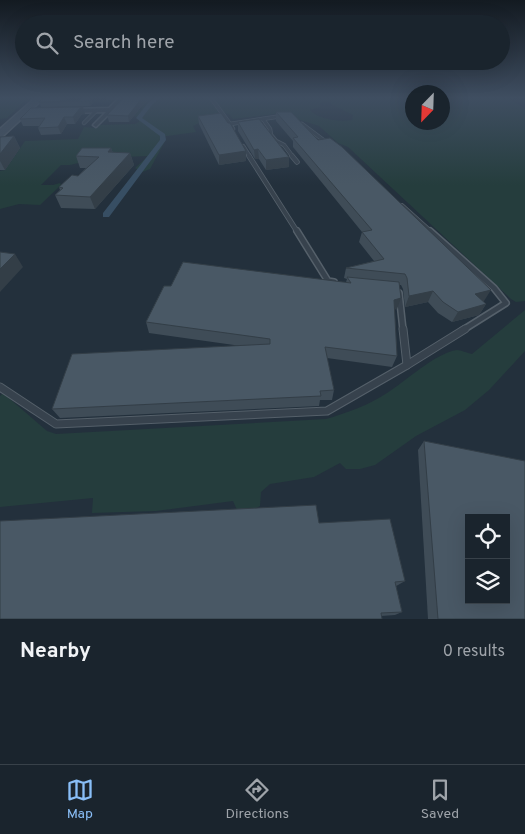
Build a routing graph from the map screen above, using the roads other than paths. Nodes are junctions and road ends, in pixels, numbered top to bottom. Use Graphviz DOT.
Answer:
graph roads {
  1 [pos="232,127"];
  2 [pos="269,127"];
  3 [pos="305,127"];
  4 [pos="235,132"];
  5 [pos="240,140"];
  6 [pos="333,145"];
  7 [pos="298,162"];
  8 [pos="399,204"];
  9 [pos="345,283"];
  10 [pos="390,288"];
  11 [pos="407,365"];
  12 [pos="0,387"];
  1 -- 4 [label="lane"];
  2 -- 7 [label="lane"];
  3 -- 6 [label="lane"];
  5 -- 9 [label="lane"];
  8 -- 11 [label="lane"];
  10 -- 11 [label="lane"];
  11 -- 12 [label="lane"];
}
